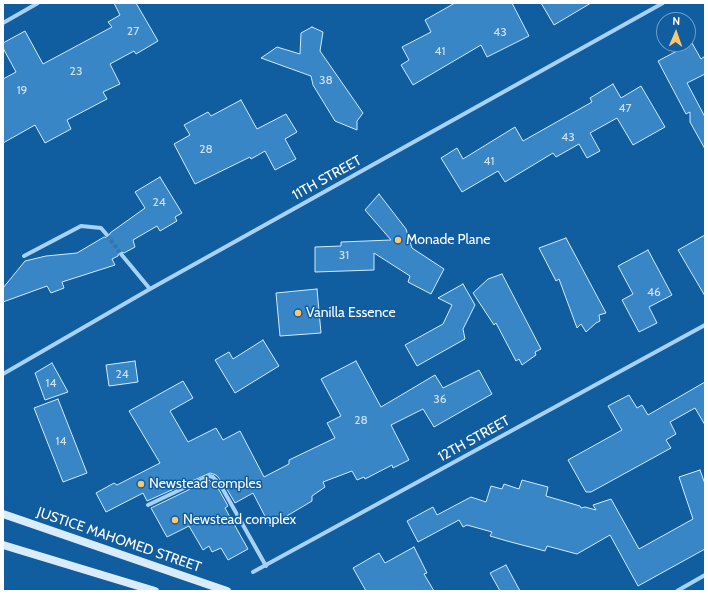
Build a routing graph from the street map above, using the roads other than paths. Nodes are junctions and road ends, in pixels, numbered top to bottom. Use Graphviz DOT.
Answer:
graph roads {
  1 [pos="38,3"];
  2 [pos="663,3"];
  3 [pos="3,23"];
  4 [pos="107,235"];
  5 [pos="121,254"];
  6 [pos="24,256"];
  7 [pos="150,289"];
  8 [pos="705,325"];
  9 [pos="3,374"];
  10 [pos="148,505"];
  11 [pos="3,514"];
  12 [pos="3,545"];
  13 [pos="266,566"];
  14 [pos="253,572"];
  15 [pos="705,575"];
  16 [pos="156,591"];
  17 [pos="227,591"];
  18 [pos="677,591"];
  1 -- 3 [label="street"];
  2 -- 7 [label="street, 11TH STREET"];
  4 -- 6 [label="street"];
  5 -- 7 [label="street"];
  7 -- 9 [label="street, 11TH STREET"];
  8 -- 13 [label="street, 12TH STREET"];
  10 -- 13 [label="street"];
  11 -- 17 [label="main road, JUSTICE MAHOMED STREET"];
  12 -- 16 [label="main road"];
  13 -- 14 [label="street, 12TH STREET"];
  15 -- 18 [label="street"];
}
